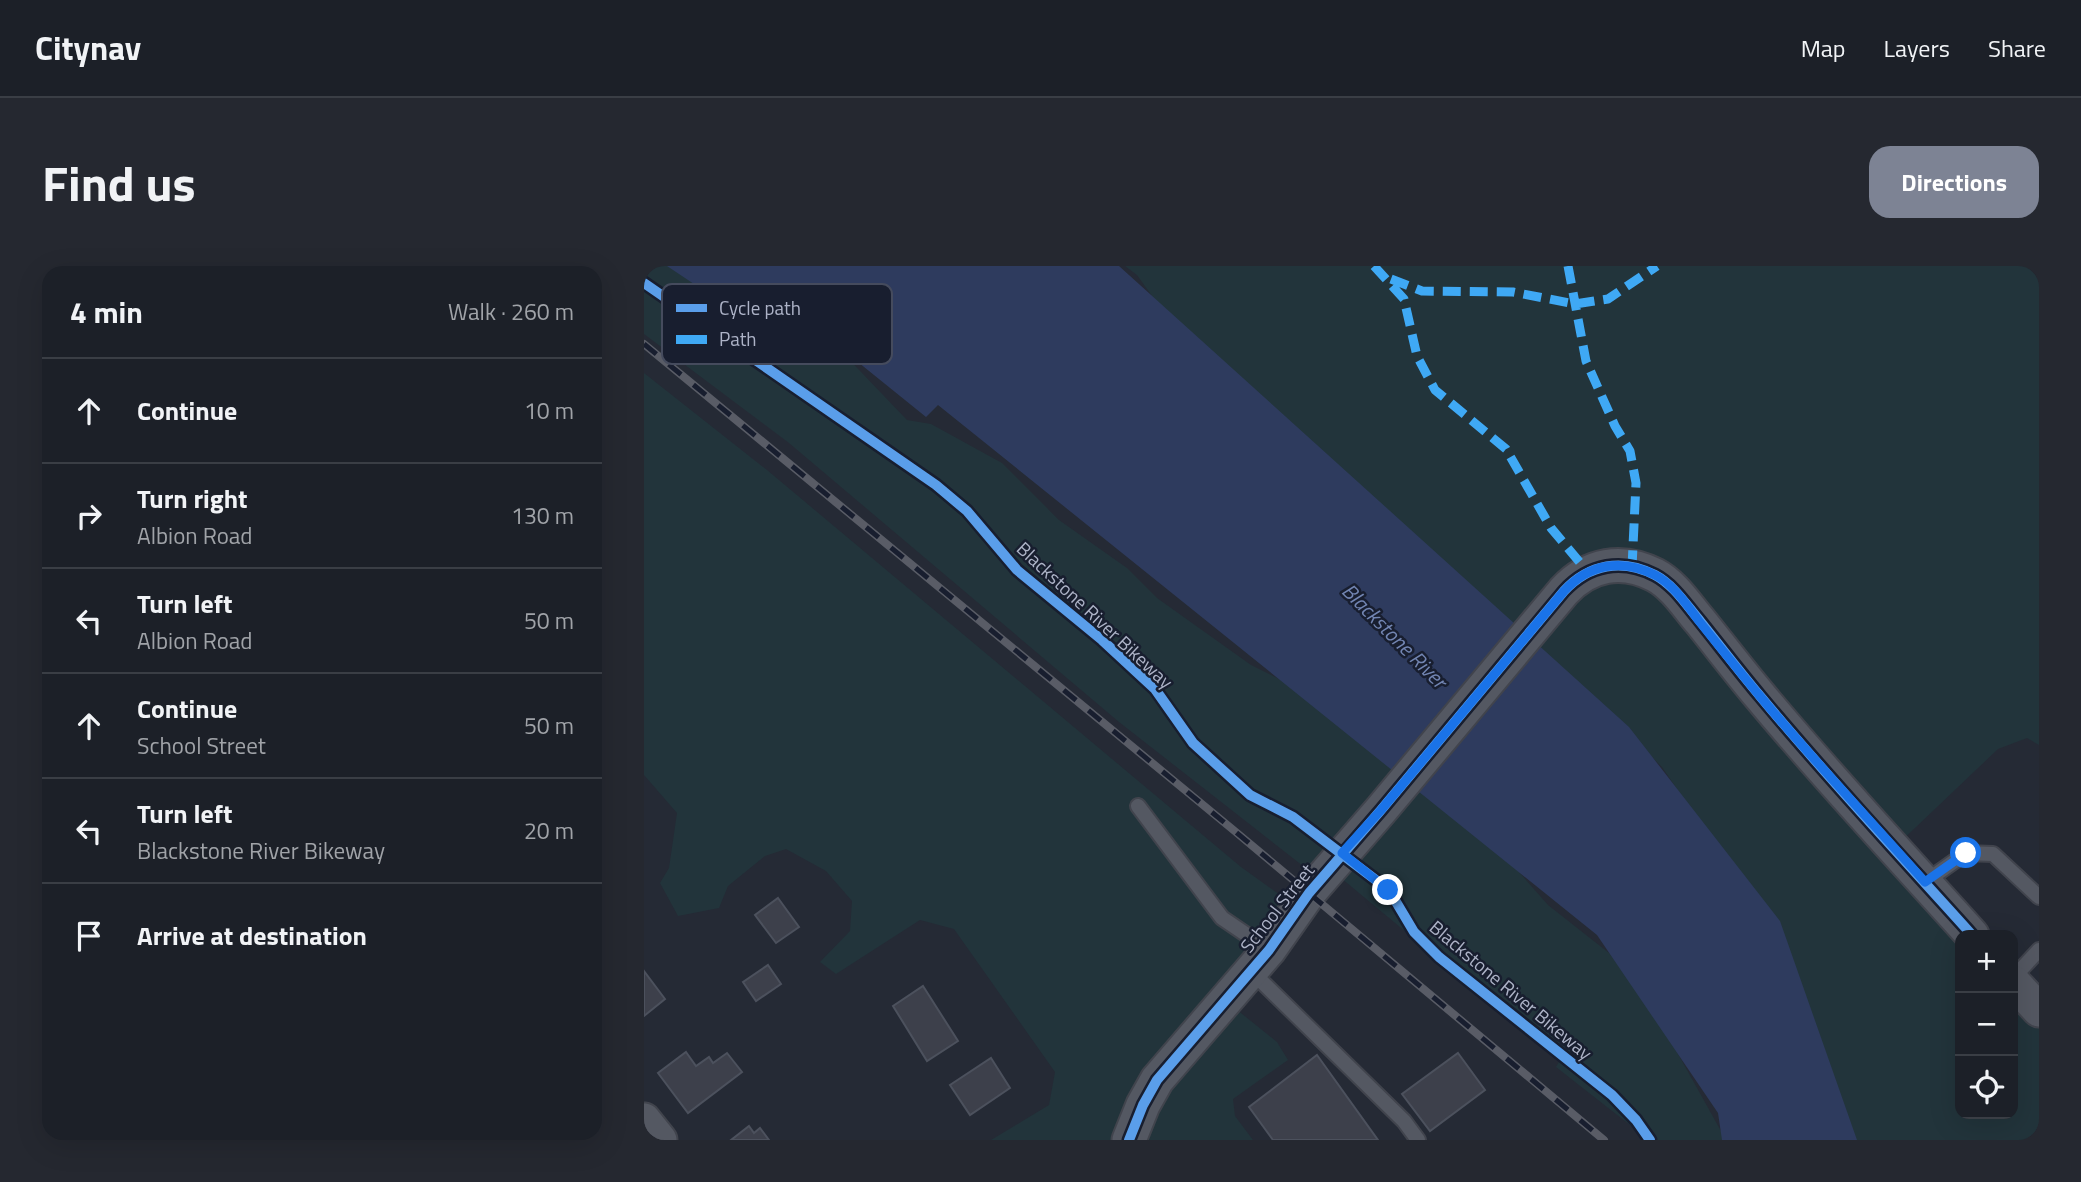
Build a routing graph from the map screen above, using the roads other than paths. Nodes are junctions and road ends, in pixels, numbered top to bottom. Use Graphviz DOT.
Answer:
graph roads {
  1 [pos="1138,806"];
  2 [pos="1925,882"];
  3 [pos="2039,897"];
  4 [pos="1968,930"];
  5 [pos="2039,950"];
  6 [pos="1250,971"];
  7 [pos="2018,974"];
  8 [pos="2018,986"];
  9 [pos="2039,1010"];
  10 [pos="644,1120"];
  11 [pos="660,1140"];
  12 [pos="1129,1140"];
  13 [pos="1418,1140"];
  1 -- 6 [label="lane"];
  2 -- 3 [label="lane"];
  2 -- 4 [label="street, School Street"];
  2 -- 6 [label="street, School Street"];
  5 -- 7 [label="lane"];
  6 -- 12 [label="street, School Street"];
  6 -- 13 [label="lane"];
  8 -- 9 [label="street"];
  10 -- 11 [label="street"];
}
